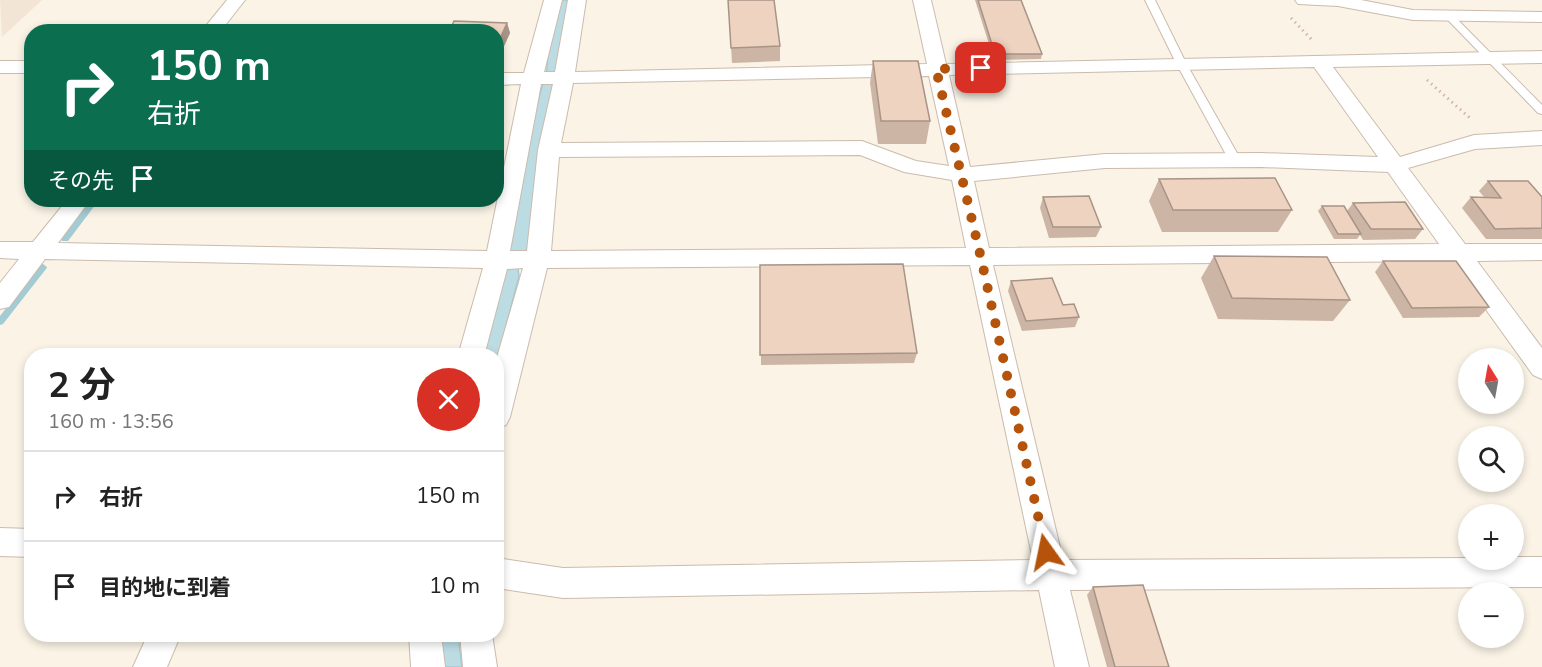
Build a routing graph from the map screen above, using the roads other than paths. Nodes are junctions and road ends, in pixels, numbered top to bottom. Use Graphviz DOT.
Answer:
graph roads {
  1 [pos="236,0"];
  2 [pos="553,0"];
  3 [pos="577,0"];
  4 [pos="922,0"];
  5 [pos="1150,0"];
  6 [pos="1304,0"];
  7 [pos="1449,16"];
  8 [pos="1542,17"];
  9 [pos="216,24"];
  10 [pos="1542,57"];
  11 [pos="1488,58"];
  12 [pos="1324,60"];
  13 [pos="1181,63"];
  14 [pos="0,67"];
  15 [pos="24,67"];
  16 [pos="936,69"];
  17 [pos="564,78"];
  18 [pos="504,79"];
  19 [pos="532,80"];
  20 [pos="1542,111"];
  21 [pos="1542,138"];
  22 [pos="549,150"];
  23 [pos="1235,160"];
  24 [pos="1395,165"];
  25 [pos="962,175"];
  26 [pos="74,207"];
  27 [pos="0,250"];
  28 [pos="39,251"];
  29 [pos="1459,252"];
  30 [pos="1542,252"];
  31 [pos="981,258"];
  32 [pos="538,259"];
  33 [pos="497,260"];
  34 [pos="0,300"];
  35 [pos="473,348"];
  36 [pos="1542,368"];
  37 [pos="504,381"];
  38 [pos="0,542"];
  39 [pos="24,543"];
  40 [pos="1542,572"];
  41 [pos="504,574"];
  42 [pos="1050,575"];
  43 [pos="161,642"];
  44 [pos="426,642"];
  45 [pos="477,642"];
  46 [pos="150,667"];
  47 [pos="428,667"];
  48 [pos="480,667"];
  49 [pos="1072,667"];
  1 -- 9 [label="street"];
  2 -- 19 [label="street"];
  3 -- 17 [label="street"];
  4 -- 16 [label="street"];
  5 -- 13 [label="lane"];
  6 -- 7 [label="street"];
  7 -- 8 [label="street"];
  7 -- 11 [label="lane"];
  10 -- 11 [label="street"];
  11 -- 12 [label="street"];
  11 -- 20 [label="lane"];
  12 -- 13 [label="street"];
  12 -- 24 [label="street"];
  13 -- 16 [label="street"];
  13 -- 23 [label="lane"];
  14 -- 15 [label="street"];
  16 -- 17 [label="street"];
  16 -- 25 [label="street"];
  17 -- 19 [label="street"];
  17 -- 22 [label="street"];
  18 -- 19 [label="street"];
  19 -- 33 [label="street"];
  21 -- 24 [label="street"];
  22 -- 25 [label="street"];
  22 -- 32 [label="street"];
  23 -- 24 [label="street"];
  23 -- 25 [label="street"];
  24 -- 29 [label="street"];
  25 -- 31 [label="street"];
  26 -- 28 [label="street"];
  27 -- 28 [label="street"];
  28 -- 33 [label="street"];
  28 -- 34 [label="street"];
  29 -- 30 [label="street"];
  29 -- 31 [label="street"];
  29 -- 36 [label="street"];
  31 -- 32 [label="street"];
  31 -- 42 [label="street"];
  32 -- 33 [label="street"];
  32 -- 37 [label="street"];
  33 -- 35 [label="street"];
  38 -- 39 [label="street"];
  40 -- 42 [label="street"];
  41 -- 42 [label="street"];
  42 -- 49 [label="street"];
  43 -- 46 [label="street"];
  44 -- 47 [label="street"];
  45 -- 48 [label="street"];
}
